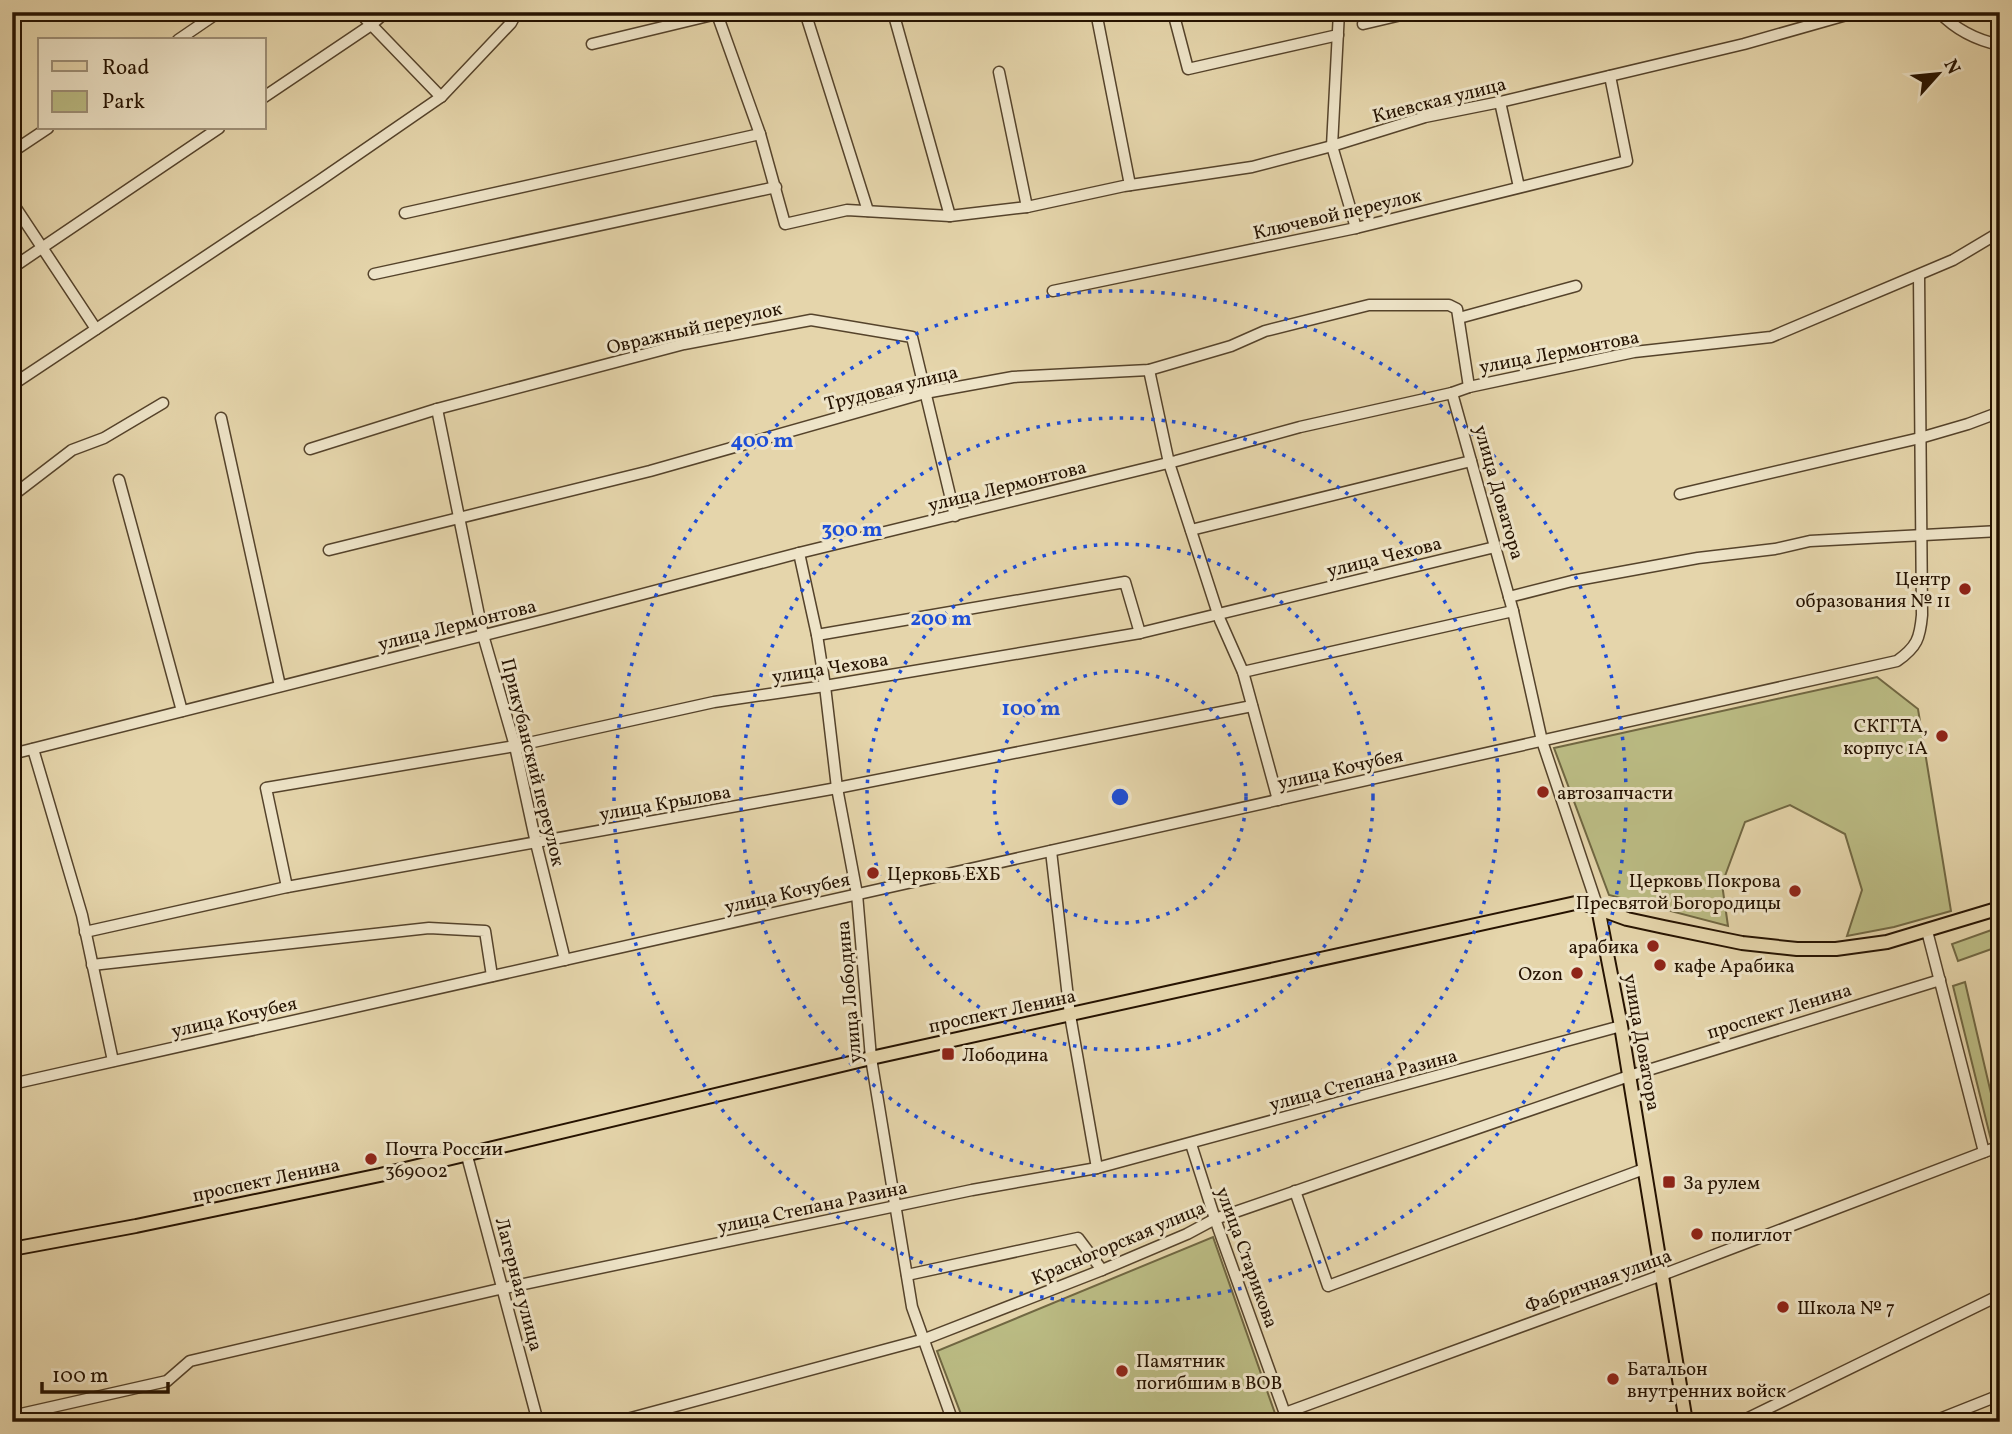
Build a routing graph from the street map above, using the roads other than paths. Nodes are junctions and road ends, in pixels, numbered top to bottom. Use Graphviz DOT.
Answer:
graph roads {
  1 [pos="219,12"];
  2 [pos="359,12"];
  3 [pos="387,12"];
  4 [pos="517,12"];
  5 [pos="805,12"];
  6 [pos="893,12"];
  7 [pos="1096,12"];
  8 [pos="1173,12"];
  9 [pos="1339,12"];
  10 [pos="1415,12"];
  11 [pos="1857,12"];
  12 [pos="1939,12"];
  13 [pos="721,13"];
  14 [pos="1363,24"];
  15 [pos="371,25"];
  16 [pos="1338,35"];
  17 [pos="181,38"];
  18 [pos="592,44"];
  19 [pos="2000,45"];
  20 [pos="999,72"];
  21 [pos="1610,76"];
  22 [pos="266,96"];
  23 [pos="441,97"];
  24 [pos="1500,102"];
  25 [pos="45,130"];
  26 [pos="216,130"];
  27 [pos="760,134"];
  28 [pos="1332,146"];
  29 [pos="12,152"];
  30 [pos="1130,186"];
  31 [pos="776,187"];
  32 [pos="1518,187"];
  33 [pos="12,202"];
  34 [pos="1027,207"];
  35 [pos="867,211"];
  36 [pos="405,214"];
  37 [pos="950,216"];
  38 [pos="1356,228"];
  39 [pos="2000,232"];
  40 [pos="42,247"];
  41 [pos="12,268"];
  42 [pos="374,274"];
  43 [pos="1919,275"];
  44 [pos="1576,286"];
  45 [pos="1053,291"];
  46 [pos="1459,318"];
  47 [pos="96,329"];
  48 [pos="1149,370"];
  49 [pos="12,385"];
  50 [pos="1469,387"];
  51 [pos="925,393"];
  52 [pos="1452,393"];
  53 [pos="163,403"];
  54 [pos="437,409"];
  55 [pos="2000,412"];
  56 [pos="221,418"];
  57 [pos="1920,438"];
  58 [pos="310,449"];
  59 [pos="1471,461"];
  60 [pos="1169,463"];
  61 [pos="119,480"];
  62 [pos="1680,494"];
  63 [pos="12,496"];
  64 [pos="955,516"];
  65 [pos="458,518"];
  66 [pos="1191,530"];
  67 [pos="2000,531"];
  68 [pos="1921,536"];
  69 [pos="1495,547"];
  70 [pos="329,550"];
  71 [pos="799,554"];
  72 [pos="1509,597"];
  73 [pos="1513,611"];
  74 [pos="1219,614"];
  75 [pos="1140,633"];
  76 [pos="483,635"];
  77 [pos="817,635"];
  78 [pos="1243,672"];
  79 [pos="280,686"];
  80 [pos="825,686"];
  81 [pos="1252,706"];
  82 [pos="182,711"];
  83 [pos="1542,741"];
  84 [pos="515,746"];
  85 [pos="33,749"];
  86 [pos="12,754"];
  87 [pos="837,788"];
  88 [pos="1278,800"];
  89 [pos="536,844"];
  90 [pos="1051,850"];
  91 [pos="287,887"];
  92 [pos="857,894"];
  93 [pos="1598,908"];
  94 [pos="2000,908"];
  95 [pos="1927,931"];
  96 [pos="85,932"];
  97 [pos="565,960"];
  98 [pos="92,965"];
  99 [pos="492,976"];
  100 [pos="1940,980"];
  101 [pos="1070,1015"];
  102 [pos="1622,1026"];
  103 [pos="871,1058"];
  104 [pos="113,1061"];
  105 [pos="1629,1076"];
  106 [pos="12,1084"];
  107 [pos="1191,1144"];
  108 [pos="2000,1146"];
  109 [pos="1984,1152"];
  110 [pos="467,1156"];
  111 [pos="1097,1168"];
  112 [pos="1644,1169"];
  113 [pos="1295,1191"];
  114 [pos="896,1206"];
  115 [pos="1215,1219"];
  116 [pos="12,1249"];
  117 [pos="1102,1270"];
  118 [pos="907,1275"];
  119 [pos="1662,1275"];
  120 [pos="503,1288"];
  121 [pos="2000,1296"];
  122 [pos="925,1339"];
  123 [pos="2000,1395"];
  124 [pos="12,1416"];
  125 [pos="1287,1417"];
  126 [pos="1959,1417"];
  127 [pos="538,1422"];
  128 [pos="616,1422"];
  129 [pos="953,1422"];
  130 [pos="1686,1422"];
  131 [pos="1740,1422"];
  132 [pos="1932,1422"];
  1 -- 17 [label="street"];
  2 -- 15 [label="street"];
  3 -- 15 [label="street"];
  4 -- 23 [label="street"];
  5 -- 35 [label="street"];
  6 -- 37 [label="street"];
  7 -- 30 [label="street"];
  8 -- 16 [label="street"];
  9 -- 16 [label="street"];
  10 -- 14 [label="street"];
  11 -- 21 [label="street, Киевская улица"];
  12 -- 19 [label="street"];
  13 -- 18 [label="street"];
  13 -- 27 [label="street, Киевская улица"];
  15 -- 22 [label="street"];
  15 -- 23 [label="street"];
  16 -- 28 [label="street"];
  20 -- 34 [label="street"];
  21 -- 24 [label="street, Киевская улица"];
  21 -- 32 [label="street, Ключевой переулок"];
  23 -- 47 [label="street"];
  24 -- 28 [label="street, Киевская улица"];
  24 -- 32 [label="street"];
  25 -- 29 [label="street"];
  26 -- 40 [label="street"];
  27 -- 31 [label="street, Киевская улица"];
  27 -- 36 [label="street"];
  28 -- 30 [label="street, Киевская улица"];
  28 -- 38 [label="street"];
  30 -- 34 [label="street, Киевская улица"];
  31 -- 35 [label="street, Киевская улица"];
  31 -- 42 [label="street"];
  32 -- 38 [label="street, Ключевой переулок"];
  33 -- 40 [label="street"];
  34 -- 37 [label="street, Киевская улица"];
  35 -- 37 [label="street, Киевская улица"];
  38 -- 45 [label="street, Ключевой переулок"];
  39 -- 43 [label="street, улица Лермонтова"];
  40 -- 41 [label="street"];
  40 -- 47 [label="street"];
  43 -- 50 [label="street, улица Лермонтова"];
  43 -- 57 [label="street"];
  44 -- 46 [label="street"];
  46 -- 48 [label="street, Трудовая улица"];
  46 -- 50 [label="street"];
  47 -- 49 [label="street"];
  48 -- 51 [label="street, Трудовая улица"];
  48 -- 60 [label="street"];
  50 -- 52 [label="street, улица Лермонтова"];
  51 -- 54 [label="street, Овражный переулок"];
  51 -- 64 [label="street, Овражный переулок"];
  51 -- 65 [label="street, Трудовая улица"];
  52 -- 59 [label="street, улица Доватора"];
  52 -- 60 [label="street, улица Лермонтова"];
  53 -- 63 [label="street"];
  54 -- 58 [label="street, Овражный переулок"];
  54 -- 65 [label="street, Прикубанский переулок"];
  55 -- 57 [label="street"];
  56 -- 79 [label="street"];
  57 -- 62 [label="street"];
  57 -- 68 [label="street"];
  59 -- 66 [label="street"];
  59 -- 69 [label="street, улица Доватора"];
  60 -- 64 [label="street, улица Лермонтова"];
  60 -- 66 [label="street"];
  61 -- 82 [label="street"];
  64 -- 71 [label="street, улица Лермонтова"];
  65 -- 70 [label="street, Трудовая улица"];
  65 -- 76 [label="street, Прикубанский переулок"];
  66 -- 74 [label="street"];
  67 -- 68 [label="street"];
  68 -- 72 [label="street"];
  68 -- 83 [label="street, улица Кочубея"];
  69 -- 72 [label="street, улица Доватора"];
  69 -- 74 [label="street, улица Чехова"];
  71 -- 76 [label="street, улица Лермонтова"];
  71 -- 77 [label="street, улица Лободина"];
  72 -- 73 [label="street, улица Доватора"];
  73 -- 78 [label="street"];
  73 -- 83 [label="street, улица Доватора"];
  74 -- 75 [label="street, улица Чехова"];
  74 -- 78 [label="street"];
  75 -- 77 [label="street"];
  75 -- 80 [label="street, улица Чехова"];
  76 -- 79 [label="street, улица Лермонтова"];
  76 -- 84 [label="street, Прикубанский переулок"];
  77 -- 80 [label="street, улица Лободина"];
  78 -- 81 [label="street"];
  79 -- 82 [label="street, улица Лермонтова"];
  80 -- 84 [label="street, улица Чехова"];
  80 -- 87 [label="street, улица Лободина"];
  81 -- 87 [label="street, улица Крылова"];
  81 -- 88 [label="street"];
  82 -- 85 [label="street, улица Лермонтова"];
  83 -- 88 [label="street, улица Кочубея"];
  83 -- 93 [label="street, улица Доватора"];
  84 -- 89 [label="street, Прикубанский переулок"];
  84 -- 91 [label="street, улица Чехова"];
  85 -- 86 [label="street, улица Лермонтова"];
  85 -- 96 [label="street"];
  87 -- 89 [label="street, улица Крылова"];
  87 -- 92 [label="street, улица Лободина"];
  88 -- 90 [label="street, улица Кочубея"];
  89 -- 91 [label="street, улица Крылова"];
  89 -- 97 [label="street, Прикубанский переулок"];
  90 -- 92 [label="street, улица Кочубея"];
  90 -- 101 [label="street"];
  91 -- 96 [label="street, улица Крылова"];
  92 -- 97 [label="street, улица Кочубея"];
  92 -- 103 [label="street, улица Лободина"];
  93 -- 95 [label="main road, проспект Ленина"];
  93 -- 101 [label="main road, проспект Ленина"];
  93 -- 102 [label="main road, улица Доватора"];
  94 -- 95 [label="main road, проспект Ленина"];
  95 -- 100 [label="street"];
  96 -- 98 [label="street"];
  97 -- 99 [label="street, улица Кочубея"];
  98 -- 99 [label="street"];
  98 -- 104 [label="street"];
  99 -- 104 [label="street, улица Кочубея"];
  100 -- 105 [label="street, проспект Ленина"];
  100 -- 109 [label="street"];
  101 -- 103 [label="main road, проспект Ленина"];
  101 -- 111 [label="street"];
  102 -- 105 [label="main road, улица Доватора"];
  102 -- 107 [label="street, улица Степана Разина"];
  103 -- 110 [label="main road, проспект Ленина"];
  103 -- 114 [label="street, улица Лободина"];
  104 -- 106 [label="street, улица Кочубея"];
  105 -- 112 [label="main road, улица Доватора"];
  105 -- 113 [label="street, Красногорская улица"];
  107 -- 111 [label="street, улица Степана Разина"];
  107 -- 115 [label="street, улица Старикова"];
  108 -- 109 [label="street, Фабричная улица"];
  109 -- 119 [label="street, Фабричная улица"];
  110 -- 116 [label="main road, проспект Ленина"];
  110 -- 120 [label="street, Лагерная улица"];
  111 -- 114 [label="street, улица Степана Разина"];
  112 -- 113 [label="street"];
  112 -- 119 [label="main road, улица Доватора"];
  113 -- 115 [label="street, Красногорская улица"];
  114 -- 118 [label="street, улица Лободина"];
  114 -- 120 [label="street, улица Степана Разина"];
  115 -- 117 [label="street, Красногорская улица"];
  115 -- 125 [label="street, улица Старикова"];
  117 -- 118 [label="street"];
  117 -- 122 [label="street, Красногорская улица"];
  118 -- 122 [label="street, улица Лободина"];
  119 -- 125 [label="street, Фабричная улица"];
  119 -- 130 [label="main road, улица Доватора"];
  120 -- 124 [label="street, улица Степана Разина"];
  120 -- 127 [label="street, Лагерная улица"];
  121 -- 131 [label="street"];
  122 -- 128 [label="street, Красногорская улица"];
  122 -- 129 [label="street, улица Лободина"];
  123 -- 126 [label="street"];
  126 -- 132 [label="street"];
}
